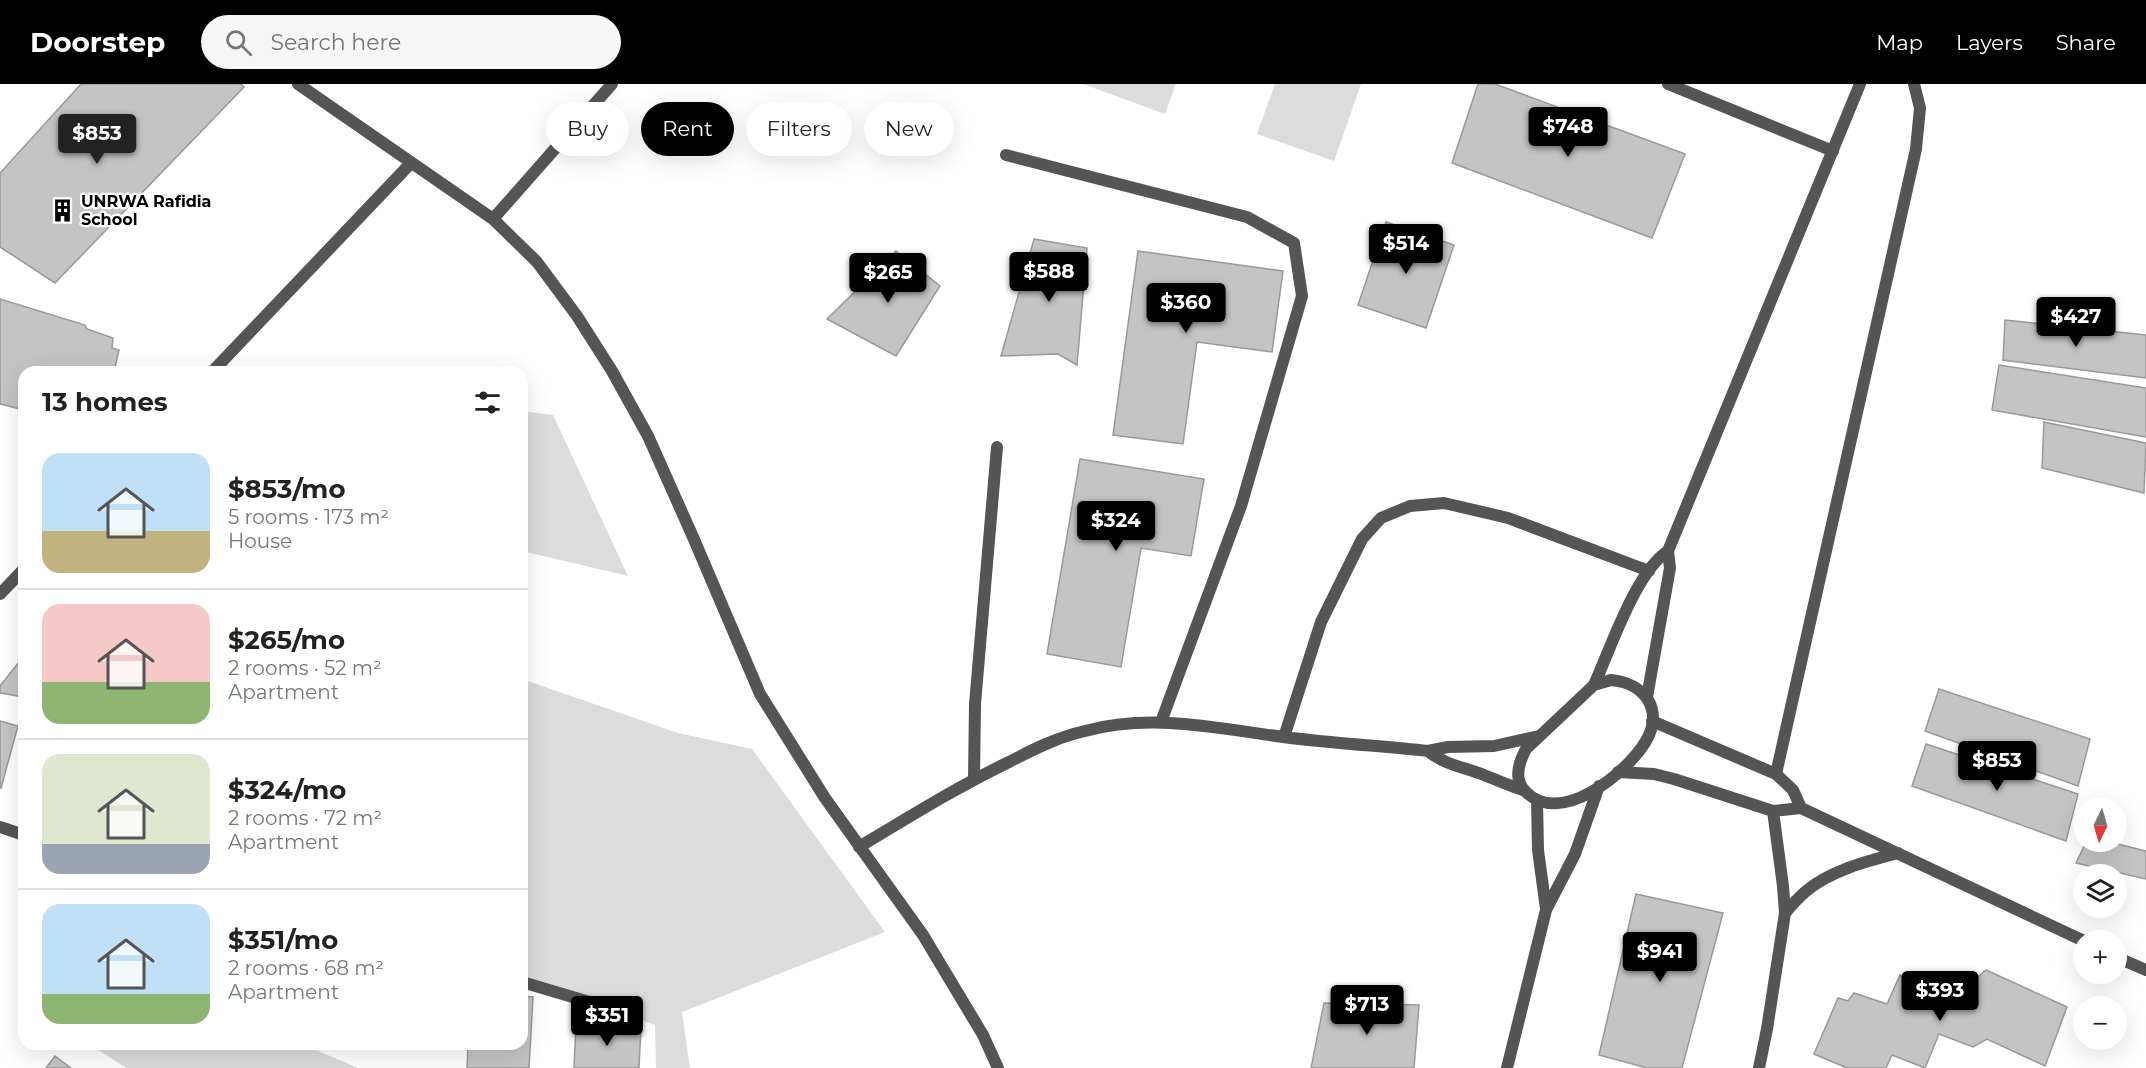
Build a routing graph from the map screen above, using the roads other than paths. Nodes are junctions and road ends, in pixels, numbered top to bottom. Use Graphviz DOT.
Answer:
graph roads {
  1 [pos="298,84"];
  2 [pos="612,84"];
  3 [pos="1668,84"];
  4 [pos="1860,84"];
  5 [pos="1914,84"];
  6 [pos="1833,151"];
  7 [pos="1006,155"];
  8 [pos="411,163"];
  9 [pos="493,219"];
  10 [pos="218,366"];
  11 [pos="997,447"];
  12 [pos="1668,551"];
  13 [pos="1649,571"];
  14 [pos="18,575"];
  15 [pos="0,594"];
  16 [pos="1594,686"];
  17 [pos="1647,697"];
  18 [pos="1652,721"];
  19 [pos="1161,722"];
  20 [pos="1539,736"];
  21 [pos="1284,737"];
  22 [pos="1428,751"];
  23 [pos="1618,772"];
  24 [pos="1776,774"];
  25 [pos="974,779"];
  26 [pos="1599,786"];
  27 [pos="1523,790"];
  28 [pos="1537,800"];
  29 [pos="1801,808"];
  30 [pos="1773,811"];
  31 [pos="0,828"];
  32 [pos="18,833"];
  33 [pos="859,847"];
  34 [pos="1898,853"];
  35 [pos="1546,910"];
  36 [pos="1785,913"];
  37 [pos="2073,936"];
  38 [pos="2127,962"];
  39 [pos="2146,970"];
  40 [pos="528,984"];
  41 [pos="630,1014"];
  42 [pos="998,1068"];
  43 [pos="1507,1068"];
  44 [pos="1759,1068"];
  1 -- 8 [label="street"];
  2 -- 9 [label="street"];
  3 -- 6 [label="street"];
  4 -- 6 [label="street"];
  5 -- 24 [label="street"];
  6 -- 12 [label="street"];
  7 -- 19 [label="street"];
  8 -- 9 [label="street"];
  8 -- 10 [label="street"];
  9 -- 33 [label="street"];
  11 -- 25 [label="street"];
  12 -- 13 [label="street"];
  12 -- 17 [label="street"];
  13 -- 16 [label="street"];
  13 -- 21 [label="street"];
  14 -- 15 [label="street"];
  16 -- 17 [label="street"];
  16 -- 20 [label="street"];
  17 -- 18 [label="street"];
  18 -- 23 [label="street"];
  18 -- 24 [label="street"];
  19 -- 21 [label="street"];
  19 -- 25 [label="street"];
  20 -- 22 [label="street"];
  20 -- 27 [label="street"];
  21 -- 22 [label="street"];
  22 -- 27 [label="street"];
  23 -- 26 [label="street"];
  23 -- 30 [label="street"];
  24 -- 29 [label="street"];
  25 -- 33 [label="street"];
  26 -- 28 [label="street"];
  26 -- 35 [label="street"];
  27 -- 28 [label="street"];
  28 -- 35 [label="street"];
  29 -- 30 [label="street"];
  29 -- 34 [label="street"];
  30 -- 36 [label="street"];
  31 -- 32 [label="street"];
  33 -- 42 [label="street"];
  34 -- 36 [label="street"];
  34 -- 37 [label="street"];
  35 -- 43 [label="street"];
  36 -- 44 [label="street"];
  38 -- 39 [label="street"];
  40 -- 41 [label="street"];
}
